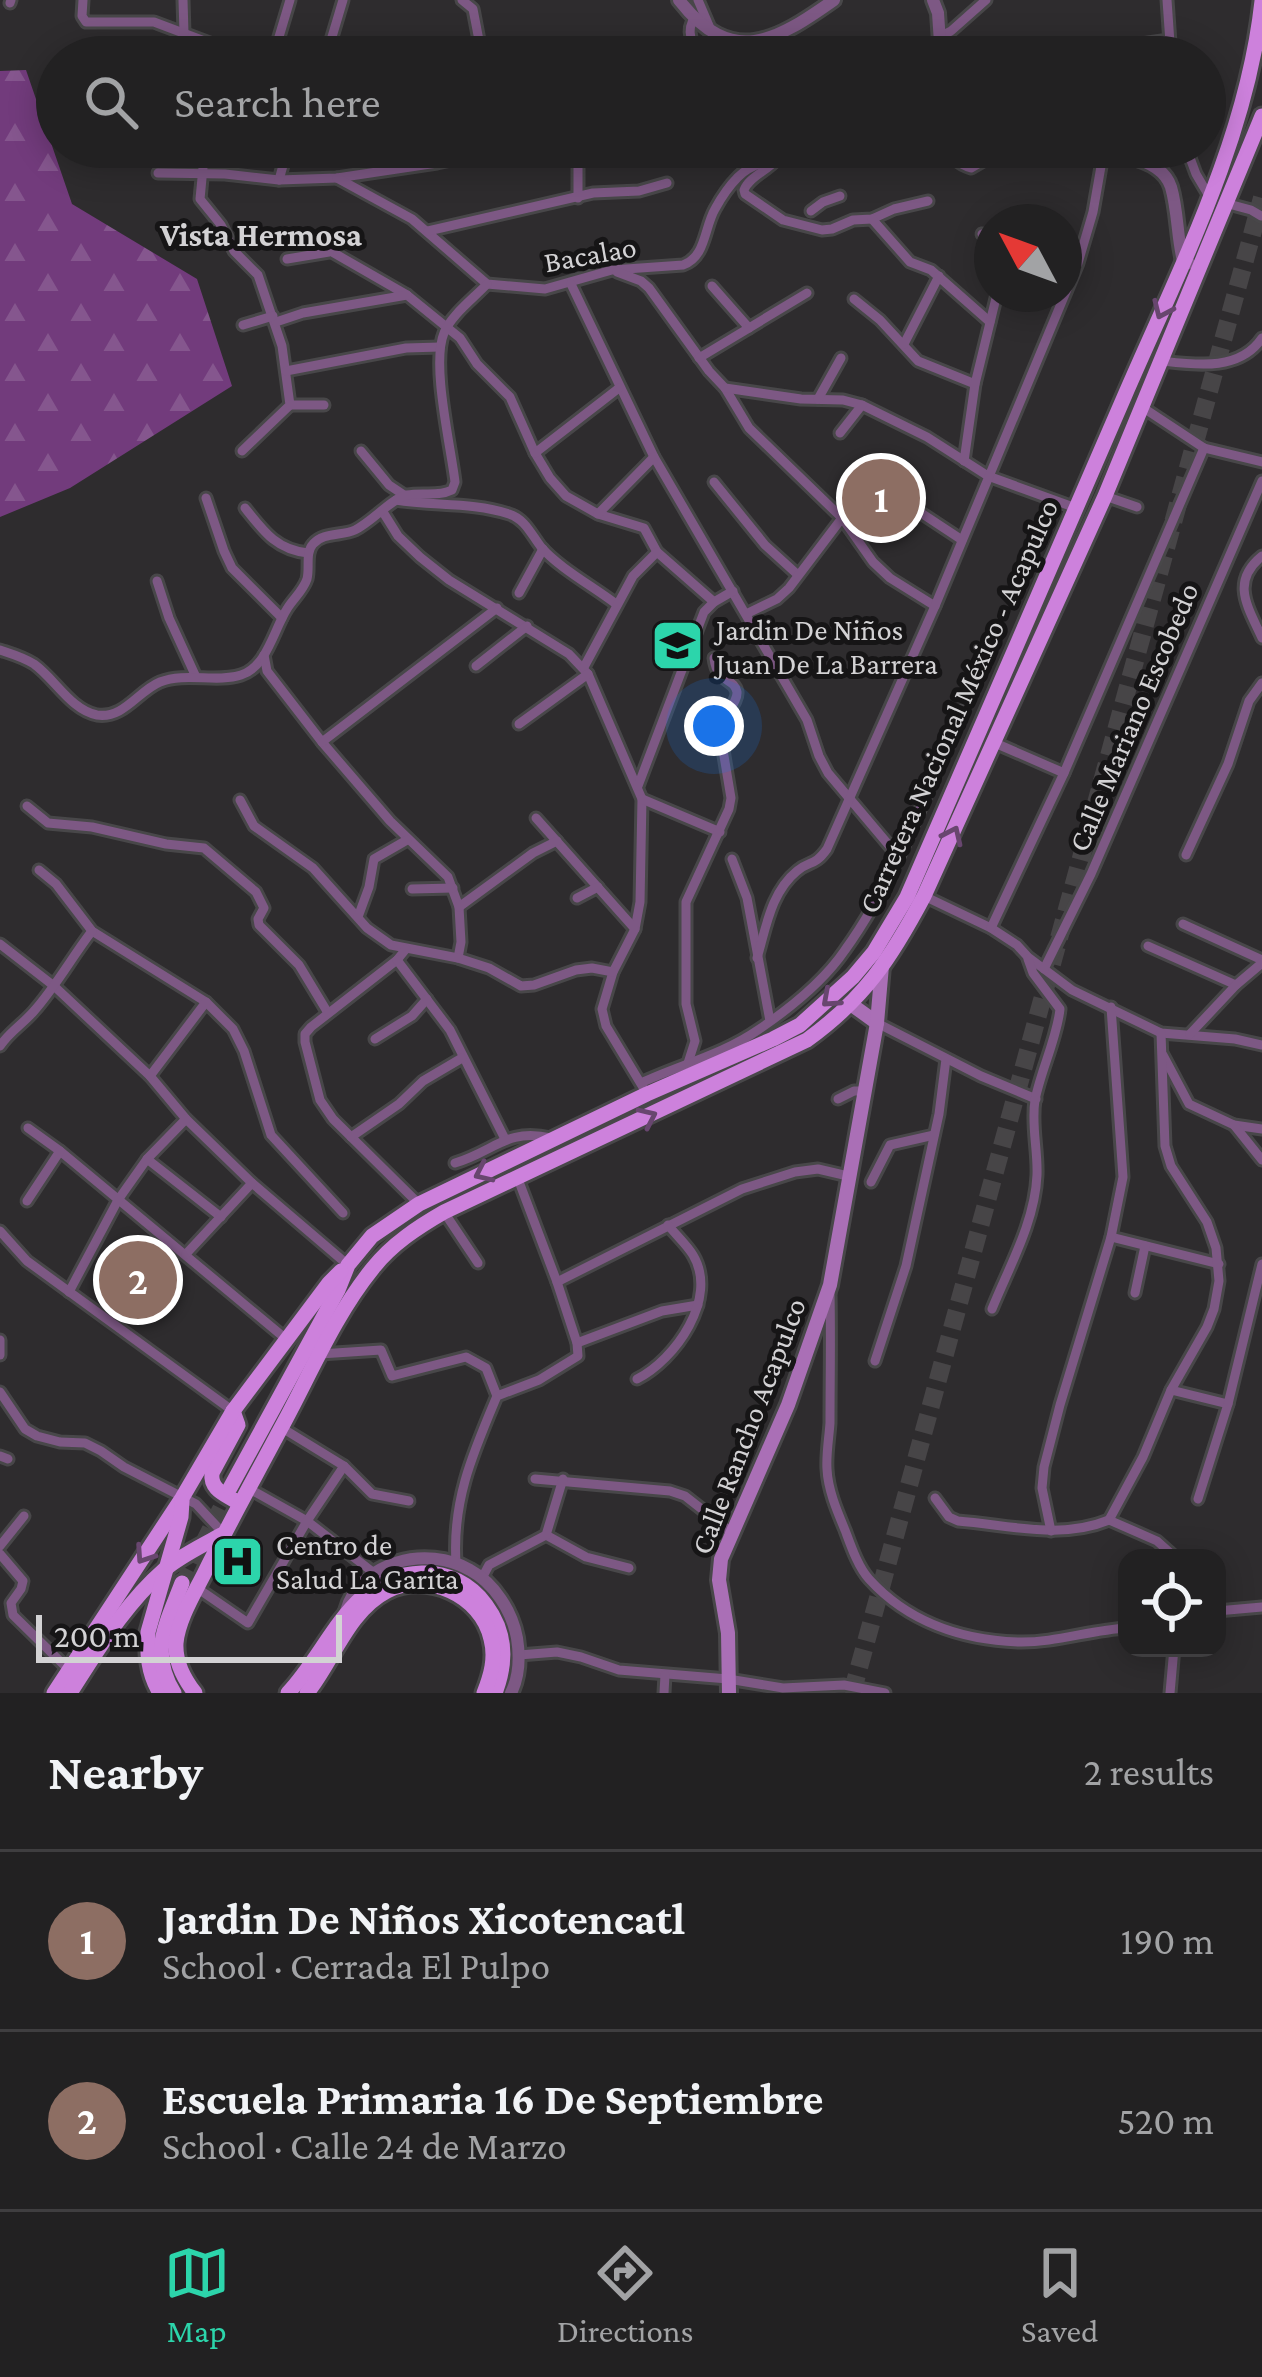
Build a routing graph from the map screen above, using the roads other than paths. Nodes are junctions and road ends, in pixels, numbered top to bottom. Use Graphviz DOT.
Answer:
graph roads {
  1 [pos="82,0"];
  2 [pos="183,0"];
  3 [pos="290,0"];
  4 [pos="343,0"];
  5 [pos="462,0"];
  6 [pos="679,0"];
  7 [pos="698,0"];
  8 [pos="834,0"];
  9 [pos="933,0"];
  10 [pos="986,0"];
  11 [pos="1167,0"];
  12 [pos="1262,1"];
  13 [pos="474,5"];
  14 [pos="695,17"];
  15 [pos="1261,26"];
  16 [pos="710,28"];
  17 [pos="184,33"];
  18 [pos="192,36"];
  19 [pos="279,36"];
  20 [pos="332,36"];
  21 [pos="477,36"];
  22 [pos="690,36"];
  23 [pos="722,36"];
  24 [pos="777,36"];
  25 [pos="939,36"];
  26 [pos="942,36"];
  27 [pos="1169,36"];
  28 [pos="1262,116"];
  29 [pos="1259,135"];
  30 [pos="1226,148"];
  31 [pos="202,168"];
  32 [pos="282,168"];
  33 [pos="404,168"];
  34 [pos="578,168"];
  35 [pos="751,168"];
  36 [pos="770,168"];
  37 [pos="1101,168"];
  38 [pos="1158,168"];
  39 [pos="1194,168"];
  40 [pos="1219,168"];
  41 [pos="158,173"];
  42 [pos="201,173"];
  43 [pos="337,178"];
  44 [pos="279,180"];
  45 [pos="667,184"];
  46 [pos="1209,196"];
  47 [pos="578,198"];
  48 [pos="928,201"];
  49 [pos="1227,203"];
  50 [pos="811,211"];
  51 [pos="1261,216"];
  52 [pos="872,218"];
  53 [pos="845,221"];
  54 [pos="428,231"];
  55 [pos="313,241"];
  56 [pos="332,251"];
  57 [pos="287,259"];
  58 [pos="1191,264"];
  59 [pos="612,270"];
  60 [pos="939,276"];
  61 [pos="487,284"];
  62 [pos="571,284"];
  63 [pos="712,286"];
  64 [pos="807,292"];
  65 [pos="407,295"];
  66 [pos="854,299"];
  67 [pos="992,312"];
  68 [pos="274,319"];
  69 [pos="990,322"];
  70 [pos="243,325"];
  71 [pos="447,326"];
  72 [pos="748,328"];
  73 [pos="1262,338"];
  74 [pos="904,344"];
  75 [pos="440,346"];
  76 [pos="699,358"];
  77 [pos="841,358"];
  78 [pos="1162,361"];
  79 [pos="286,370"];
  80 [pos="975,384"];
  81 [pos="619,388"];
  82 [pos="725,388"];
  83 [pos="818,399"];
  84 [pos="290,405"];
  85 [pos="324,405"];
  86 [pos="862,405"];
  87 [pos="1142,407"];
  88 [pos="840,433"];
  89 [pos="1204,448"];
  90 [pos="242,451"];
  91 [pos="361,451"];
  92 [pos="536,453"];
  93 [pos="654,458"];
  94 [pos="964,461"];
  95 [pos="1262,462"];
  96 [pos="988,476"];
  97 [pos="1262,481"];
  98 [pos="714,482"];
  99 [pos="1105,496"];
  100 [pos="400,497"];
  101 [pos="206,498"];
  102 [pos="909,505"];
  103 [pos="1137,507"];
  104 [pos="245,508"];
  105 [pos="1076,508"];
  106 [pos="383,512"];
  107 [pos="598,514"];
  108 [pos="842,518"];
  109 [pos="962,540"];
  110 [pos="543,549"];
  111 [pos="657,552"];
  112 [pos="308,553"];
  113 [pos="1262,556"];
  114 [pos="798,575"];
  115 [pos="157,581"];
  116 [pos="733,591"];
  117 [pos="519,593"];
  118 [pos="714,602"];
  119 [pos="616,604"];
  120 [pos="935,606"];
  121 [pos="496,608"];
  122 [pos="746,614"];
  123 [pos="282,618"];
  124 [pos="527,626"];
  125 [pos="1262,638"];
  126 [pos="0,650"];
  127 [pos="264,655"];
  128 [pos="714,658"];
  129 [pos="476,666"];
  130 [pos="586,671"];
  131 [pos="196,677"];
  132 [pos="1262,683"];
  133 [pos="961,711"];
  134 [pos="519,724"];
  135 [pos="322,742"];
  136 [pos="995,743"];
  137 [pos="1064,773"];
  138 [pos="638,786"];
  139 [pos="850,798"];
  140 [pos="240,800"];
  141 [pos="642,800"];
  142 [pos="27,806"];
  143 [pos="536,818"];
  144 [pos="719,832"];
  145 [pos="407,840"];
  146 [pos="557,841"];
  147 [pos="1186,855"];
  148 [pos="898,856"];
  149 [pos="732,859"];
  150 [pos="39,870"];
  151 [pos="598,886"];
  152 [pos="453,888"];
  153 [pos="412,889"];
  154 [pos="924,896"];
  155 [pos="578,898"];
  156 [pos="458,907"];
  157 [pos="358,917"];
  158 [pos="1183,924"];
  159 [pos="991,928"];
  160 [pos="635,929"];
  161 [pos="92,931"];
  162 [pos="1148,946"];
  163 [pos="4,947"];
  164 [pos="406,949"];
  165 [pos="1028,956"];
  166 [pos="458,958"];
  167 [pos="757,958"];
  168 [pos="397,960"];
  169 [pos="1262,962"];
  170 [pos="0,964"];
  171 [pos="882,966"];
  172 [pos="1043,969"];
  173 [pos="613,971"];
  174 [pos="1236,985"];
  175 [pos="53,986"];
  176 [pos="427,999"];
  177 [pos="206,1003"];
  178 [pos="852,1005"];
  179 [pos="1112,1007"];
  180 [pos="328,1012"];
  181 [pos="770,1021"];
  182 [pos="877,1023"];
  183 [pos="1160,1033"];
  184 [pos="1190,1034"];
  185 [pos="375,1039"];
  186 [pos="1262,1045"];
  187 [pos="0,1046"];
  188 [pos="1161,1050"];
  189 [pos="462,1058"];
  190 [pos="946,1059"];
  191 [pos="688,1064"];
  192 [pos="150,1076"];
  193 [pos="644,1089"];
  194 [pos="864,1090"];
  195 [pos="838,1099"];
  196 [pos="1036,1099"];
  197 [pos="185,1119"];
  198 [pos="1234,1125"];
  199 [pos="28,1129"];
  200 [pos="1262,1129"];
  201 [pos="934,1135"];
  202 [pos="351,1138"];
  203 [pos="505,1139"];
  204 [pos="556,1139"];
  205 [pos="60,1150"];
  206 [pos="147,1160"];
  207 [pos="1262,1160"];
  208 [pos="455,1163"];
  209 [pos="848,1176"];
  210 [pos="518,1179"];
  211 [pos="871,1182"];
  212 [pos="252,1183"];
  213 [pos="118,1200"];
  214 [pos="27,1201"];
  215 [pos="419,1204"];
  216 [pos="445,1212"];
  217 [pos="343,1213"];
  218 [pos="221,1217"];
  219 [pos="668,1225"];
  220 [pos="0,1231"];
  221 [pos="1111,1237"];
  222 [pos="1145,1246"];
  223 [pos="185,1254"];
  224 [pos="478,1263"];
  225 [pos="1219,1264"];
  226 [pos="1262,1264"];
  227 [pos="348,1265"];
  228 [pos="557,1282"];
  229 [pos="830,1285"];
  230 [pos="69,1292"];
  231 [pos="1135,1293"];
  232 [pos="698,1305"];
  233 [pos="992,1309"];
  234 [pos="286,1339"];
  235 [pos="0,1340"];
  236 [pos="578,1343"];
  237 [pos="320,1354"];
  238 [pos="0,1355"];
  239 [pos="874,1361"];
  240 [pos="637,1379"];
  241 [pos="1171,1390"];
  242 [pos="0,1392"];
  243 [pos="497,1396"];
  244 [pos="1228,1404"];
  245 [pos="233,1411"];
  246 [pos="281,1428"];
  247 [pos="344,1466"];
  248 [pos="535,1479"];
  249 [pos="563,1479"];
  250 [pos="239,1493"];
  251 [pos="182,1498"];
  252 [pos="935,1498"];
  253 [pos="1198,1499"];
  254 [pos="410,1501"];
  255 [pos="24,1516"];
  256 [pos="1109,1520"];
  257 [pos="307,1521"];
  258 [pos="1051,1531"];
  259 [pos="731,1532"];
  260 [pos="224,1534"];
  261 [pos="546,1535"];
  262 [pos="1165,1549"];
  263 [pos="0,1550"];
  264 [pos="456,1563"];
  265 [pos="166,1568"];
  266 [pos="629,1568"];
  267 [pos="374,1573"];
  268 [pos="482,1578"];
  269 [pos="190,1586"];
  270 [pos="1262,1607"];
  271 [pos="1226,1610"];
  272 [pos="346,1612"];
  273 [pos="118,1618"];
  274 [pos="1118,1628"];
  275 [pos="148,1632"];
  276 [pos="519,1655"];
  277 [pos="332,1656"];
  278 [pos="1173,1657"];
  279 [pos="69,1670"];
  280 [pos="664,1675"];
  281 [pos="729,1686"];
  282 [pos="54,1693"];
  283 [pos="70,1693"];
  284 [pos="160,1693"];
  285 [pos="174,1693"];
  286 [pos="195,1693"];
  287 [pos="288,1693"];
  288 [pos="307,1693"];
  289 [pos="319,1693"];
  290 [pos="484,1693"];
  291 [pos="494,1693"];
  292 [pos="512,1693"];
  293 [pos="664,1693"];
  294 [pos="885,1693"];
  295 [pos="1170,1693"];
  1 -- 17 [label="street"];
  2 -- 17 [label="street"];
  3 -- 19 [label="street"];
  4 -- 20 [label="street"];
  5 -- 13 [label="street"];
  6 -- 14 [label="street"];
  7 -- 16 [label="street"];
  8 -- 24 [label="street"];
  9 -- 25 [label="street"];
  10 -- 26 [label="street"];
  11 -- 27 [label="street"];
  12 -- 15 [label="main road, Carretera Nacional México - Acapulco"];
  13 -- 21 [label="street"];
  14 -- 16 [label="street"];
  14 -- 22 [label="street"];
  15 -- 30 [label="main road, Carretera Nacional México - Acapulco"];
  16 -- 23 [label="street"];
  17 -- 18 [label="street"];
  28 -- 29 [label="main road, Carretera Nacional México - Acapulco"];
  29 -- 49 [label="main road, Carretera Nacional México - Acapulco"];
  31 -- 42 [label="street"];
  32 -- 44 [label="street"];
  33 -- 43 [label="street"];
  34 -- 47 [label="street"];
  35 -- 59 [label="street, Bacalao"];
  36 -- 53 [label="street"];
  37 -- 96 [label="street"];
  38 -- 58 [label="street"];
  39 -- 46 [label="street"];
  40 -- 46 [label="main road, Carretera Nacional México - Acapulco"];
  41 -- 42 [label="street"];
  42 -- 44 [label="street"];
  42 -- 68 [label="street"];
  43 -- 44 [label="street"];
  43 -- 54 [label="street"];
  45 -- 47 [label="street"];
  46 -- 49 [label="street"];
  46 -- 58 [label="main road, Carretera Nacional México - Acapulco"];
  47 -- 54 [label="street"];
  48 -- 52 [label="street"];
  49 -- 51 [label="street"];
  49 -- 58 [label="main road, Carretera Nacional México - Acapulco"];
  50 -- 53 [label="street"];
  52 -- 53 [label="street"];
  52 -- 60 [label="street"];
  54 -- 61 [label="street"];
  55 -- 56 [label="street"];
  56 -- 57 [label="street"];
  56 -- 65 [label="street"];
  58 -- 78 [label="main road, Carretera Nacional México - Acapulco"];
  58 -- 105 [label="main road, Carretera Nacional México - Acapulco, one-way"];
  59 -- 62 [label="street, Bacalao"];
  59 -- 76 [label="street"];
  60 -- 69 [label="street"];
  60 -- 74 [label="street"];
  61 -- 62 [label="street, Bacalao"];
  61 -- 71 [label="street"];
  62 -- 81 [label="street"];
  63 -- 72 [label="street"];
  64 -- 72 [label="street"];
  65 -- 68 [label="street"];
  65 -- 71 [label="street"];
  66 -- 74 [label="street"];
  67 -- 69 [label="street"];
  68 -- 70 [label="street"];
  68 -- 79 [label="street"];
  69 -- 80 [label="street"];
  71 -- 75 [label="street"];
  71 -- 92 [label="street"];
  72 -- 76 [label="street"];
  73 -- 78 [label="street"];
  74 -- 80 [label="street"];
  75 -- 79 [label="street"];
  75 -- 100 [label="street"];
  76 -- 82 [label="street"];
  77 -- 83 [label="street"];
  78 -- 87 [label="main road, Carretera Nacional México - Acapulco"];
  79 -- 84 [label="street"];
  80 -- 94 [label="street"];
  81 -- 92 [label="street"];
  81 -- 93 [label="street"];
  82 -- 83 [label="street"];
  82 -- 108 [label="street"];
  83 -- 86 [label="street"];
  84 -- 85 [label="street"];
  84 -- 90 [label="street"];
  86 -- 88 [label="street"];
  86 -- 94 [label="street"];
  87 -- 89 [label="street"];
  87 -- 99 [label="main road, Carretera Nacional México - Acapulco"];
  89 -- 95 [label="street"];
  89 -- 137 [label="street"];
  91 -- 100 [label="street"];
  92 -- 107 [label="street"];
  93 -- 107 [label="street"];
  93 -- 116 [label="street"];
  94 -- 96 [label="street"];
  96 -- 105 [label="street"];
  96 -- 109 [label="street"];
  97 -- 172 [label="street, Calle Mariano Escobedo"];
  98 -- 114 [label="street"];
  99 -- 103 [label="street"];
  99 -- 136 [label="main road, Carretera Nacional México - Acapulco"];
  100 -- 106 [label="street"];
  100 -- 110 [label="street"];
  101 -- 123 [label="street"];
  102 -- 109 [label="street"];
  104 -- 112 [label="street"];
  105 -- 193 [label="main road, Carretera Nacional México - Acapulco, one-way"];
  106 -- 112 [label="street"];
  106 -- 121 [label="street"];
  107 -- 111 [label="street"];
  108 -- 114 [label="street"];
  108 -- 120 [label="street"];
  109 -- 120 [label="street"];
  110 -- 117 [label="street"];
  110 -- 119 [label="street"];
  111 -- 118 [label="street"];
  111 -- 119 [label="street"];
  112 -- 123 [label="street"];
  113 -- 125 [label="street"];
  114 -- 122 [label="street"];
  115 -- 131 [label="street"];
  116 -- 118 [label="street"];
  116 -- 122 [label="street"];
  118 -- 138 [label="street"];
  119 -- 130 [label="street"];
  120 -- 139 [label="street"];
  121 -- 124 [label="street"];
  121 -- 135 [label="street"];
  122 -- 139 [label="street"];
  123 -- 127 [label="street"];
  124 -- 129 [label="street"];
  124 -- 130 [label="street"];
  126 -- 131 [label="street"];
  127 -- 131 [label="street"];
  127 -- 135 [label="street"];
  128 -- 144 [label="street"];
  130 -- 134 [label="street"];
  130 -- 138 [label="street"];
  132 -- 147 [label="street"];
  133 -- 148 [label="street"];
  135 -- 145 [label="street"];
  136 -- 137 [label="street"];
  154 -- 136 [label="main road, Carretera Nacional México - Acapulco, one-way"];
  137 -- 159 [label="street"];
  138 -- 141 [label="street"];
  139 -- 148 [label="street"];
  139 -- 167 [label="street"];
  140 -- 157 [label="street"];
  141 -- 144 [label="street"];
  141 -- 160 [label="street"];
  142 -- 180 [label="street"];
  143 -- 146 [label="street"];
  144 -- 191 [label="street"];
  145 -- 152 [label="street"];
  145 -- 157 [label="street"];
  146 -- 151 [label="street"];
  146 -- 156 [label="street"];
  148 -- 181 [label="street"];
  149 -- 167 [label="street"];
  150 -- 161 [label="street"];
  151 -- 155 [label="street"];
  151 -- 160 [label="street"];
  152 -- 153 [label="street"];
  152 -- 156 [label="street"];
  154 -- 159 [label="street"];
  154 -- 171 [label="main road, Carretera Nacional México - Acapulco"];
  156 -- 166 [label="street"];
  157 -- 164 [label="street"];
  158 -- 169 [label="street"];
  159 -- 165 [label="street"];
  160 -- 173 [label="street"];
  161 -- 175 [label="street"];
  161 -- 177 [label="street"];
  162 -- 174 [label="street"];
  163 -- 170 [label="street"];
  163 -- 175 [label="street"];
  164 -- 166 [label="street"];
  164 -- 168 [label="street"];
  165 -- 172 [label="street"];
  165 -- 196 [label="street"];
  166 -- 173 [label="street"];
  167 -- 181 [label="street"];
  168 -- 176 [label="street"];
  168 -- 180 [label="street"];
  169 -- 174 [label="street"];
  171 -- 178 [label="main road, Carretera Nacional México - Acapulco"];
  171 -- 182 [label="main road, Calle Rancho Acapulco"];
  172 -- 179 [label="street"];
  173 -- 193 [label="street"];
  174 -- 184 [label="street"];
  175 -- 187 [label="street"];
  175 -- 192 [label="street"];
  176 -- 185 [label="street"];
  176 -- 189 [label="street"];
  177 -- 192 [label="street"];
  177 -- 217 [label="street"];
  178 -- 182 [label="main road"];
  210 -- 178 [label="main road, Carretera Nacional México - Acapulco, one-way"];
  179 -- 183 [label="street"];
  179 -- 221 [label="street"];
  180 -- 202 [label="street"];
  181 -- 191 [label="street"];
  182 -- 190 [label="street"];
  182 -- 194 [label="main road, Calle Rancho Acapulco"];
  183 -- 184 [label="street"];
  183 -- 188 [label="street"];
  184 -- 186 [label="street"];
  188 -- 198 [label="street"];
  188 -- 225 [label="street"];
  189 -- 202 [label="street"];
  189 -- 203 [label="street"];
  190 -- 196 [label="street"];
  190 -- 201 [label="street"];
  191 -- 193 [label="street"];
  192 -- 197 [label="street"];
  193 -- 204 [label="main road, Carretera Nacional México - Acapulco"];
  194 -- 195 [label="street"];
  194 -- 209 [label="main road, Calle Rancho Acapulco"];
  196 -- 233 [label="street"];
  197 -- 206 [label="street"];
  197 -- 212 [label="street"];
  198 -- 200 [label="street"];
  198 -- 207 [label="street"];
  199 -- 205 [label="street"];
  201 -- 211 [label="street"];
  201 -- 239 [label="street"];
  202 -- 215 [label="street"];
  203 -- 204 [label="street"];
  203 -- 208 [label="street"];
  204 -- 215 [label="main road, Carretera Nacional México - Acapulco, one-way"];
  205 -- 213 [label="street"];
  205 -- 214 [label="street"];
  206 -- 213 [label="street"];
  206 -- 218 [label="street"];
  209 -- 219 [label="street"];
  209 -- 229 [label="main road, Calle Rancho Acapulco"];
  210 -- 216 [label="main road, Carretera Nacional México - Acapulco"];
  210 -- 228 [label="street"];
  212 -- 218 [label="street"];
  212 -- 227 [label="street"];
  213 -- 223 [label="street"];
  213 -- 230 [label="street"];
  215 -- 227 [label="main road, Carretera Nacional México - Acapulco"];
  216 -- 224 [label="street"];
  216 -- 237 [label="main road, Carretera Nacional México - Acapulco"];
  218 -- 223 [label="street"];
  219 -- 228 [label="street"];
  219 -- 232 [label="street"];
  220 -- 230 [label="street"];
  221 -- 222 [label="street"];
  221 -- 258 [label="street"];
  222 -- 225 [label="street"];
  222 -- 231 [label="street"];
  223 -- 234 [label="street"];
  225 -- 241 [label="street"];
  226 -- 244 [label="street"];
  227 -- 234 [label="main road"];
  227 -- 250 [label="main road, Carretera Nacional México - Acapulco"];
  228 -- 236 [label="street"];
  229 -- 259 [label="main road, Calle Rancho Acapulco"];
  229 -- 274 [label="street"];
  230 -- 245 [label="street"];
  232 -- 236 [label="street"];
  232 -- 240 [label="street"];
  234 -- 245 [label="main road"];
  235 -- 238 [label="street"];
  236 -- 243 [label="street"];
  237 -- 243 [label="street"];
  237 -- 246 [label="main road, Carretera Nacional México - Acapulco"];
  241 -- 244 [label="street"];
  241 -- 256 [label="street"];
  242 -- 251 [label="street"];
  243 -- 264 [label="street"];
  244 -- 253 [label="street"];
  245 -- 250 [label="main road"];
  245 -- 251 [label="main road"];
  246 -- 247 [label="street"];
  246 -- 250 [label="main road, Carretera Nacional México - Acapulco"];
  247 -- 254 [label="street"];
  247 -- 257 [label="street"];
  248 -- 249 [label="street"];
  249 -- 259 [label="street"];
  249 -- 261 [label="street"];
  250 -- 257 [label="street"];
  250 -- 260 [label="main road, Carretera Nacional México - Acapulco"];
  251 -- 260 [label="street"];
  251 -- 265 [label="main road"];
  251 -- 279 [label="main road, one-way"];
  252 -- 258 [label="street"];
  255 -- 263 [label="street"];
  256 -- 258 [label="street"];
  256 -- 262 [label="street"];
  257 -- 267 [label="street"];
  257 -- 269 [label="street"];
  259 -- 281 [label="main road, Calle Rancho Acapulco"];
  260 -- 265 [label="main road"];
  260 -- 269 [label="main road, Carretera Nacional México - Acapulco"];
  261 -- 266 [label="street"];
  261 -- 268 [label="street"];
  263 -- 279 [label="street"];
  264 -- 267 [label="street"];
  264 -- 268 [label="street"];
  265 -- 273 [label="main road"];
  265 -- 275 [label="main road"];
  267 -- 272 [label="street"];
  268 -- 276 [label="street"];
  269 -- 285 [label="main road"];
  269 -- 286 [label="main road"];
  270 -- 271 [label="street"];
  272 -- 287 [label="main road"];
  272 -- 291 [label="main road"];
  273 -- 275 [label="main road"];
  273 -- 283 [label="main road"];
  275 -- 284 [label="main road"];
  276 -- 280 [label="street"];
  276 -- 292 [label="street"];
  277 -- 288 [label="main road"];
  277 -- 289 [label="main road"];
  277 -- 290 [label="main road"];
  278 -- 295 [label="street"];
  279 -- 282 [label="main road"];
  280 -- 281 [label="street"];
  280 -- 293 [label="street"];
  281 -- 294 [label="street"];
}
